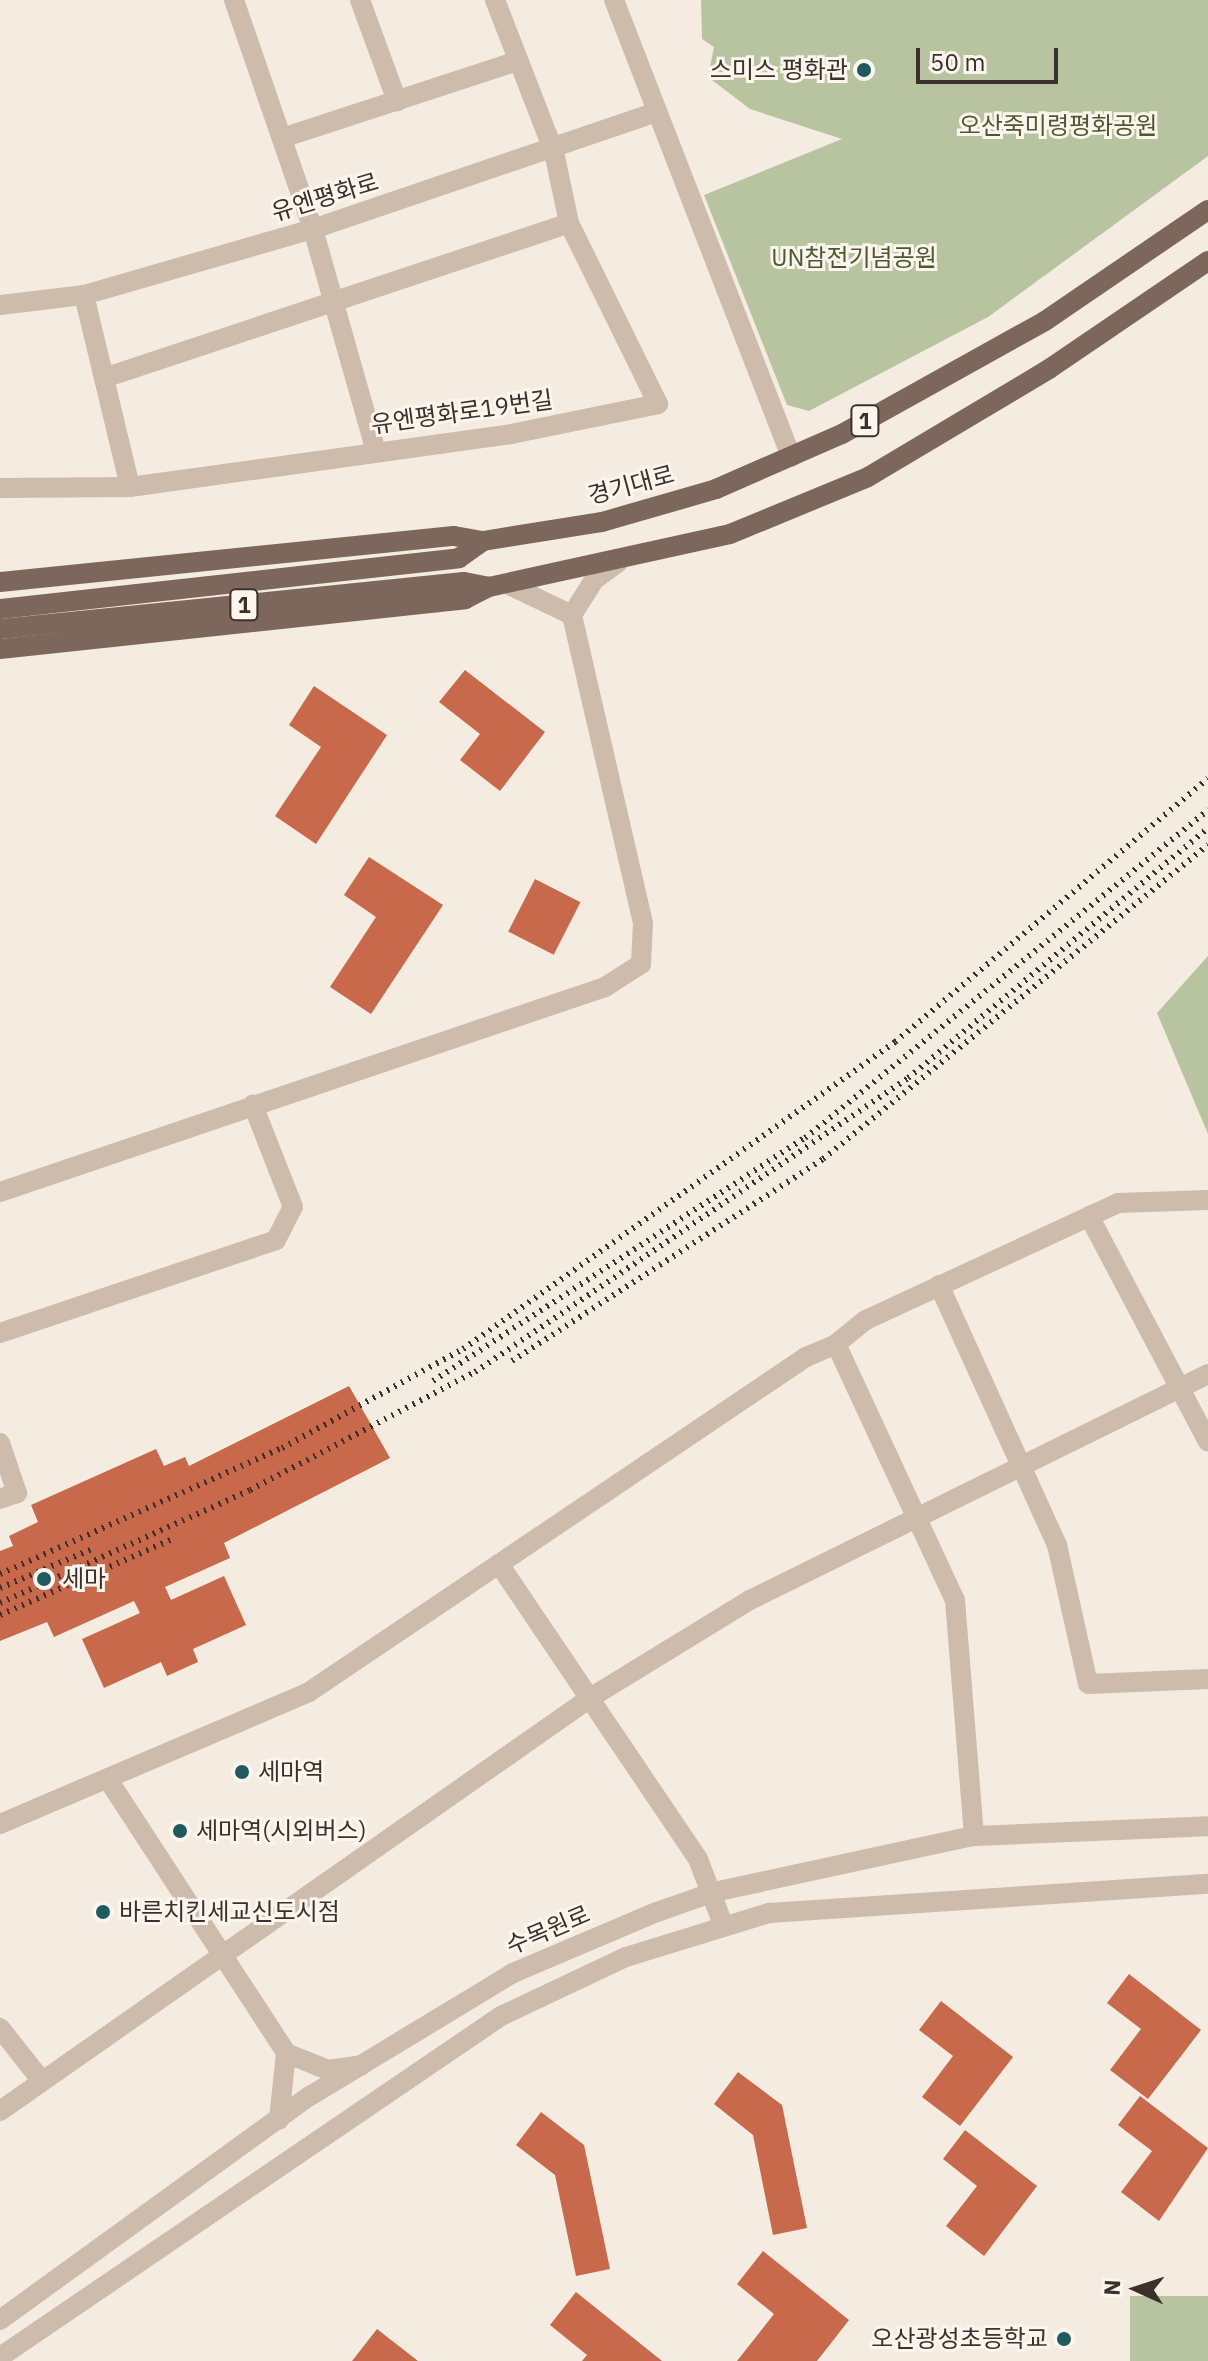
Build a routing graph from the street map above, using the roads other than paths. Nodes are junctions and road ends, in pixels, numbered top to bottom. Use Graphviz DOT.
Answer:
graph roads {
  1 [pos="234,0"];
  2 [pos="360,0"];
  3 [pos="495,0"];
  4 [pos="614,0"];
  5 [pos="518,61"];
  6 [pos="397,101"];
  7 [pos="657,112"];
  8 [pos="282,138"];
  9 [pos="554,152"];
  10 [pos="1208,210"];
  11 [pos="569,223"];
  12 [pos="313,229"];
  13 [pos="1208,261"];
  14 [pos="84,295"];
  15 [pos="328,300"];
  16 [pos="0,305"];
  17 [pos="104,378"];
  18 [pos="376,451"];
  19 [pos="791,457"];
  20 [pos="130,487"];
  21 [pos="0,488"];
  22 [pos="483,541"];
  23 [pos="617,563"];
  24 [pos="0,582"];
  25 [pos="498,585"];
  26 [pos="0,609"];
  27 [pos="572,615"];
  28 [pos="0,629"];
  29 [pos="0,649"];
  30 [pos="253,1105"];
  31 [pos="0,1192"];
  32 [pos="1208,1200"];
  33 [pos="1089,1216"];
  34 [pos="939,1285"];
  35 [pos="0,1333"];
  36 [pos="836,1344"];
  37 [pos="1208,1374"];
  38 [pos="1181,1386"];
  39 [pos="1208,1442"];
  40 [pos="0,1443"];
  41 [pos="1023,1468"];
  42 [pos="0,1499"];
  43 [pos="915,1516"];
  44 [pos="499,1564"];
  45 [pos="1208,1679"];
  46 [pos="590,1698"];
  47 [pos="109,1781"];
  48 [pos="0,1824"];
  49 [pos="1208,1826"];
  50 [pos="974,1836"];
  51 [pos="1208,1884"];
  52 [pos="714,1892"];
  53 [pos="723,1924"];
  54 [pos="224,1948"];
  55 [pos="0,2028"];
  56 [pos="286,2053"];
  57 [pos="362,2065"];
  58 [pos="41,2080"];
  59 [pos="0,2111"];
  60 [pos="279,2120"];
  61 [pos="0,2320"];
  62 [pos="7,2353"];
  1 -- 8 [label="street"];
  2 -- 6 [label="street"];
  3 -- 5 [label="street, 유엔평화로19번길"];
  4 -- 7 [label="street"];
  5 -- 6 [label="street"];
  5 -- 9 [label="street, 유엔평화로19번길"];
  6 -- 8 [label="street"];
  7 -- 9 [label="street, 유엔평화로"];
  7 -- 19 [label="street"];
  8 -- 12 [label="street"];
  9 -- 11 [label="street, 유엔평화로19번길"];
  9 -- 12 [label="street, 유엔평화로"];
  10 -- 19 [label="main road, 경기대로 / 1"];
  11 -- 15 [label="street"];
  11 -- 18 [label="street, 유엔평화로19번길"];
  12 -- 14 [label="street, 유엔평화로"];
  12 -- 15 [label="street"];
  13 -- 23 [label="main road, 1"];
  14 -- 16 [label="street, 유엔평화로"];
  14 -- 17 [label="street"];
  15 -- 17 [label="street"];
  15 -- 18 [label="street"];
  17 -- 20 [label="street"];
  18 -- 20 [label="street, 유엔평화로19번길"];
  19 -- 22 [label="main road, 경기대로 / 1"];
  20 -- 21 [label="street, 유엔평화로19번길"];
  22 -- 24 [label="main road"];
  22 -- 26 [label="main road, 경기대로 / 1"];
  23 -- 25 [label="main road, 1"];
  23 -- 27 [label="street"];
  25 -- 27 [label="street"];
  25 -- 28 [label="main road, 1"];
  25 -- 29 [label="main road"];
  27 -- 30 [label="street"];
  30 -- 31 [label="street"];
  30 -- 35 [label="street"];
  32 -- 33 [label="street"];
  33 -- 34 [label="street"];
  33 -- 38 [label="street"];
  34 -- 36 [label="street"];
  34 -- 41 [label="street"];
  36 -- 43 [label="street"];
  36 -- 44 [label="street"];
  37 -- 38 [label="street"];
  38 -- 39 [label="street"];
  38 -- 41 [label="street"];
  40 -- 42 [label="street"];
  41 -- 43 [label="street"];
  41 -- 45 [label="street"];
  43 -- 46 [label="street"];
  43 -- 50 [label="street"];
  44 -- 46 [label="street"];
  44 -- 47 [label="street"];
  46 -- 52 [label="street"];
  46 -- 54 [label="street"];
  47 -- 48 [label="street"];
  47 -- 54 [label="street"];
  49 -- 50 [label="street, 수목원로"];
  50 -- 52 [label="street, 수목원로"];
  51 -- 53 [label="street"];
  52 -- 53 [label="street"];
  52 -- 57 [label="street, 수목원로"];
  53 -- 62 [label="street"];
  54 -- 56 [label="street"];
  54 -- 58 [label="street"];
  55 -- 58 [label="street"];
  56 -- 57 [label="street"];
  56 -- 60 [label="street"];
  57 -- 60 [label="street, 수목원로"];
  58 -- 59 [label="street"];
  60 -- 61 [label="street, 수목원로"];
}
